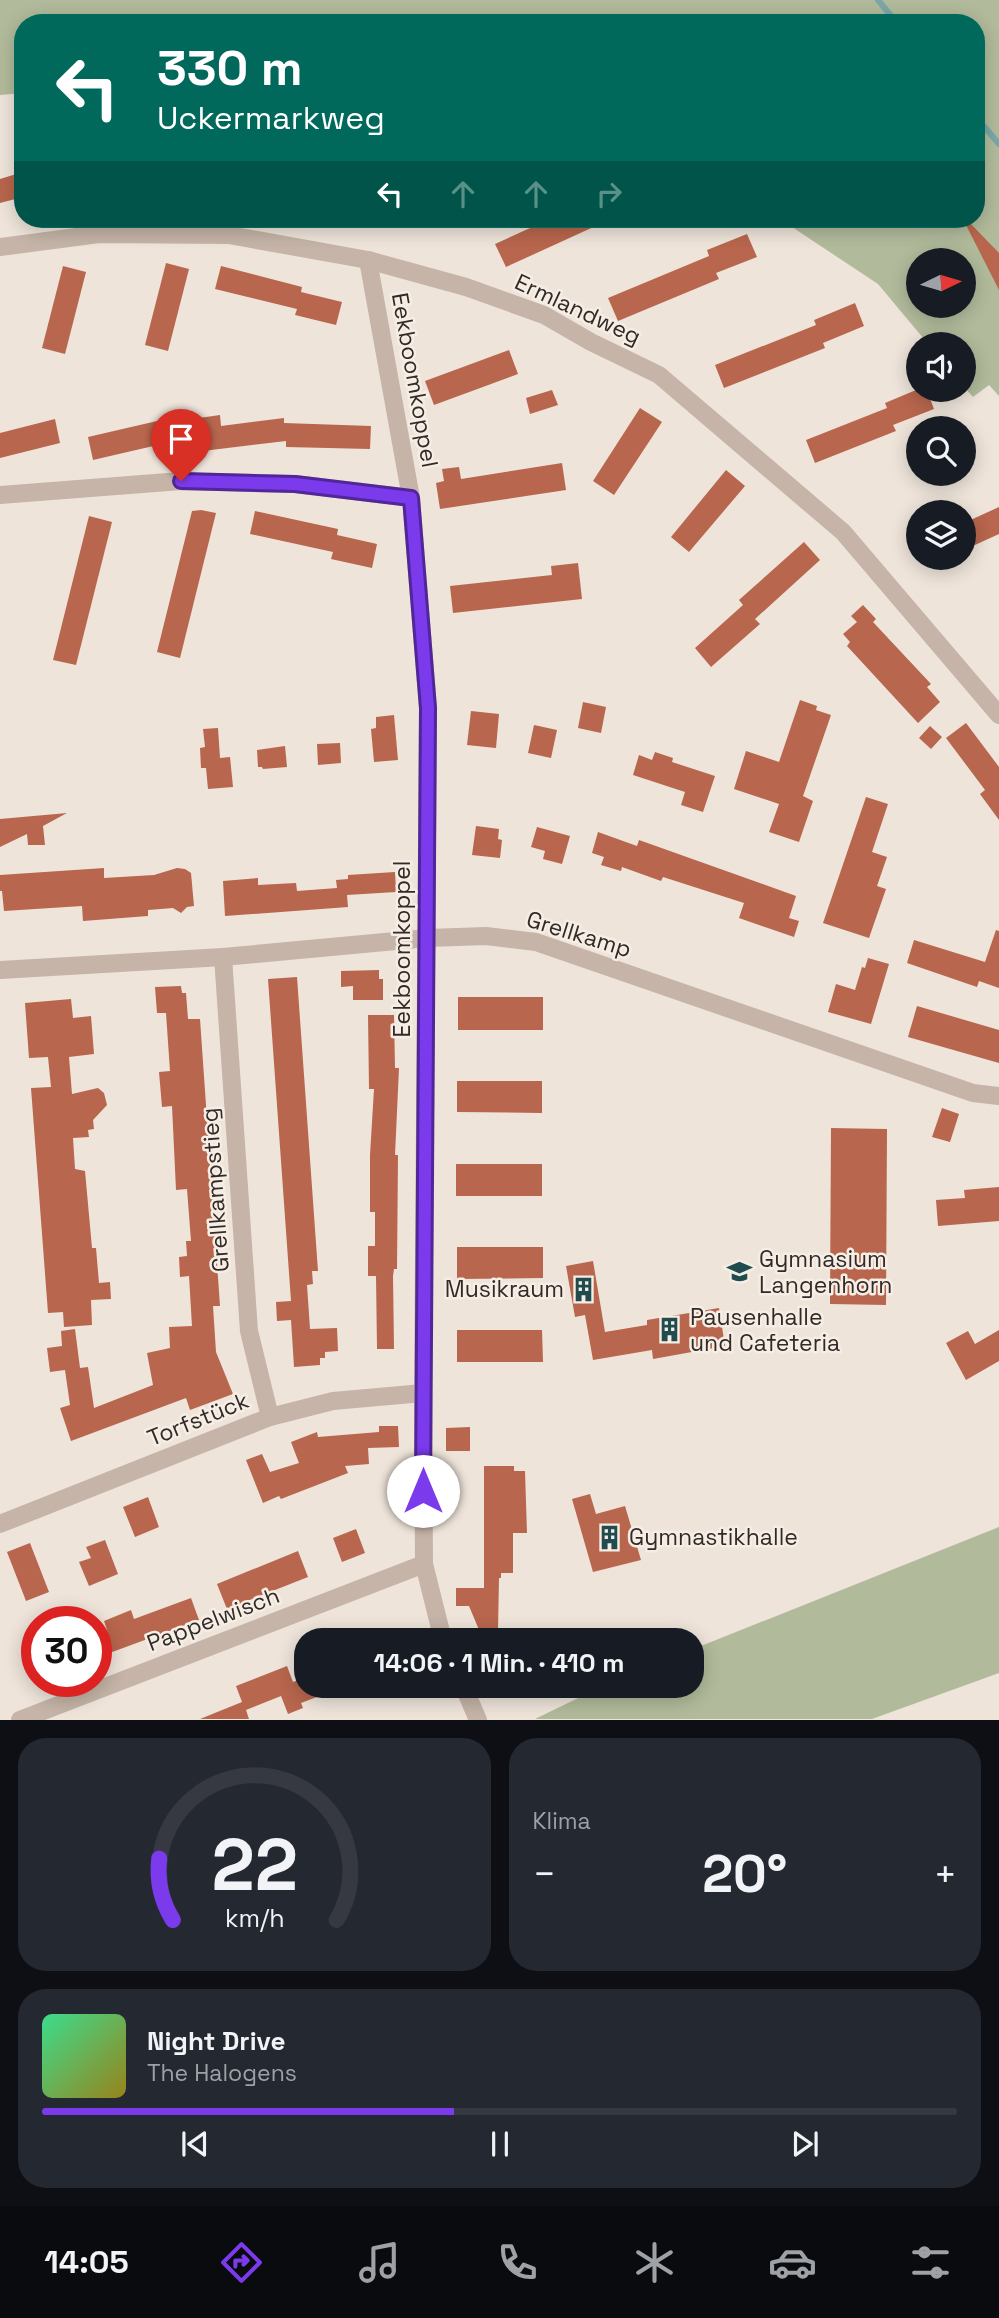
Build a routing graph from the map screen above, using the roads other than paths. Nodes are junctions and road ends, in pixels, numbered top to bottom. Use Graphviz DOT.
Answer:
graph roads {
  1 [pos="0,247"];
  2 [pos="368,260"];
  3 [pos="0,495"];
  4 [pos="411,498"];
  5 [pos="999,715"];
  6 [pos="428,938"];
  7 [pos="223,957"];
  8 [pos="0,970"];
  9 [pos="999,1096"];
  10 [pos="423,1393"];
  11 [pos="270,1417"];
  12 [pos="0,1524"];
  13 [pos="424,1564"];
  14 [pos="440,1628"];
  15 [pos="469,1698"];
  16 [pos="20,1720"];
  17 [pos="478,1720"];
  1 -- 2 [label="street, Ermlandweg"];
  2 -- 4 [label="street, Eekboomkoppel"];
  2 -- 5 [label="street, Ermlandweg"];
  3 -- 4 [label="street"];
  4 -- 6 [label="street, Eekboomkoppel"];
  6 -- 7 [label="street, Grellkamp"];
  6 -- 9 [label="street, Grellkamp"];
  6 -- 10 [label="street, Eekboomkoppel"];
  7 -- 8 [label="street, Grellkamp"];
  7 -- 11 [label="street, Grellkampstieg"];
  10 -- 11 [label="street, Torfstück"];
  10 -- 13 [label="street, Eekboomkoppel"];
  11 -- 12 [label="street, Torfstück"];
  13 -- 14 [label="street, Eekboomkoppel"];
  13 -- 16 [label="street, Pappelwisch"];
  15 -- 17 [label="street"];
}
